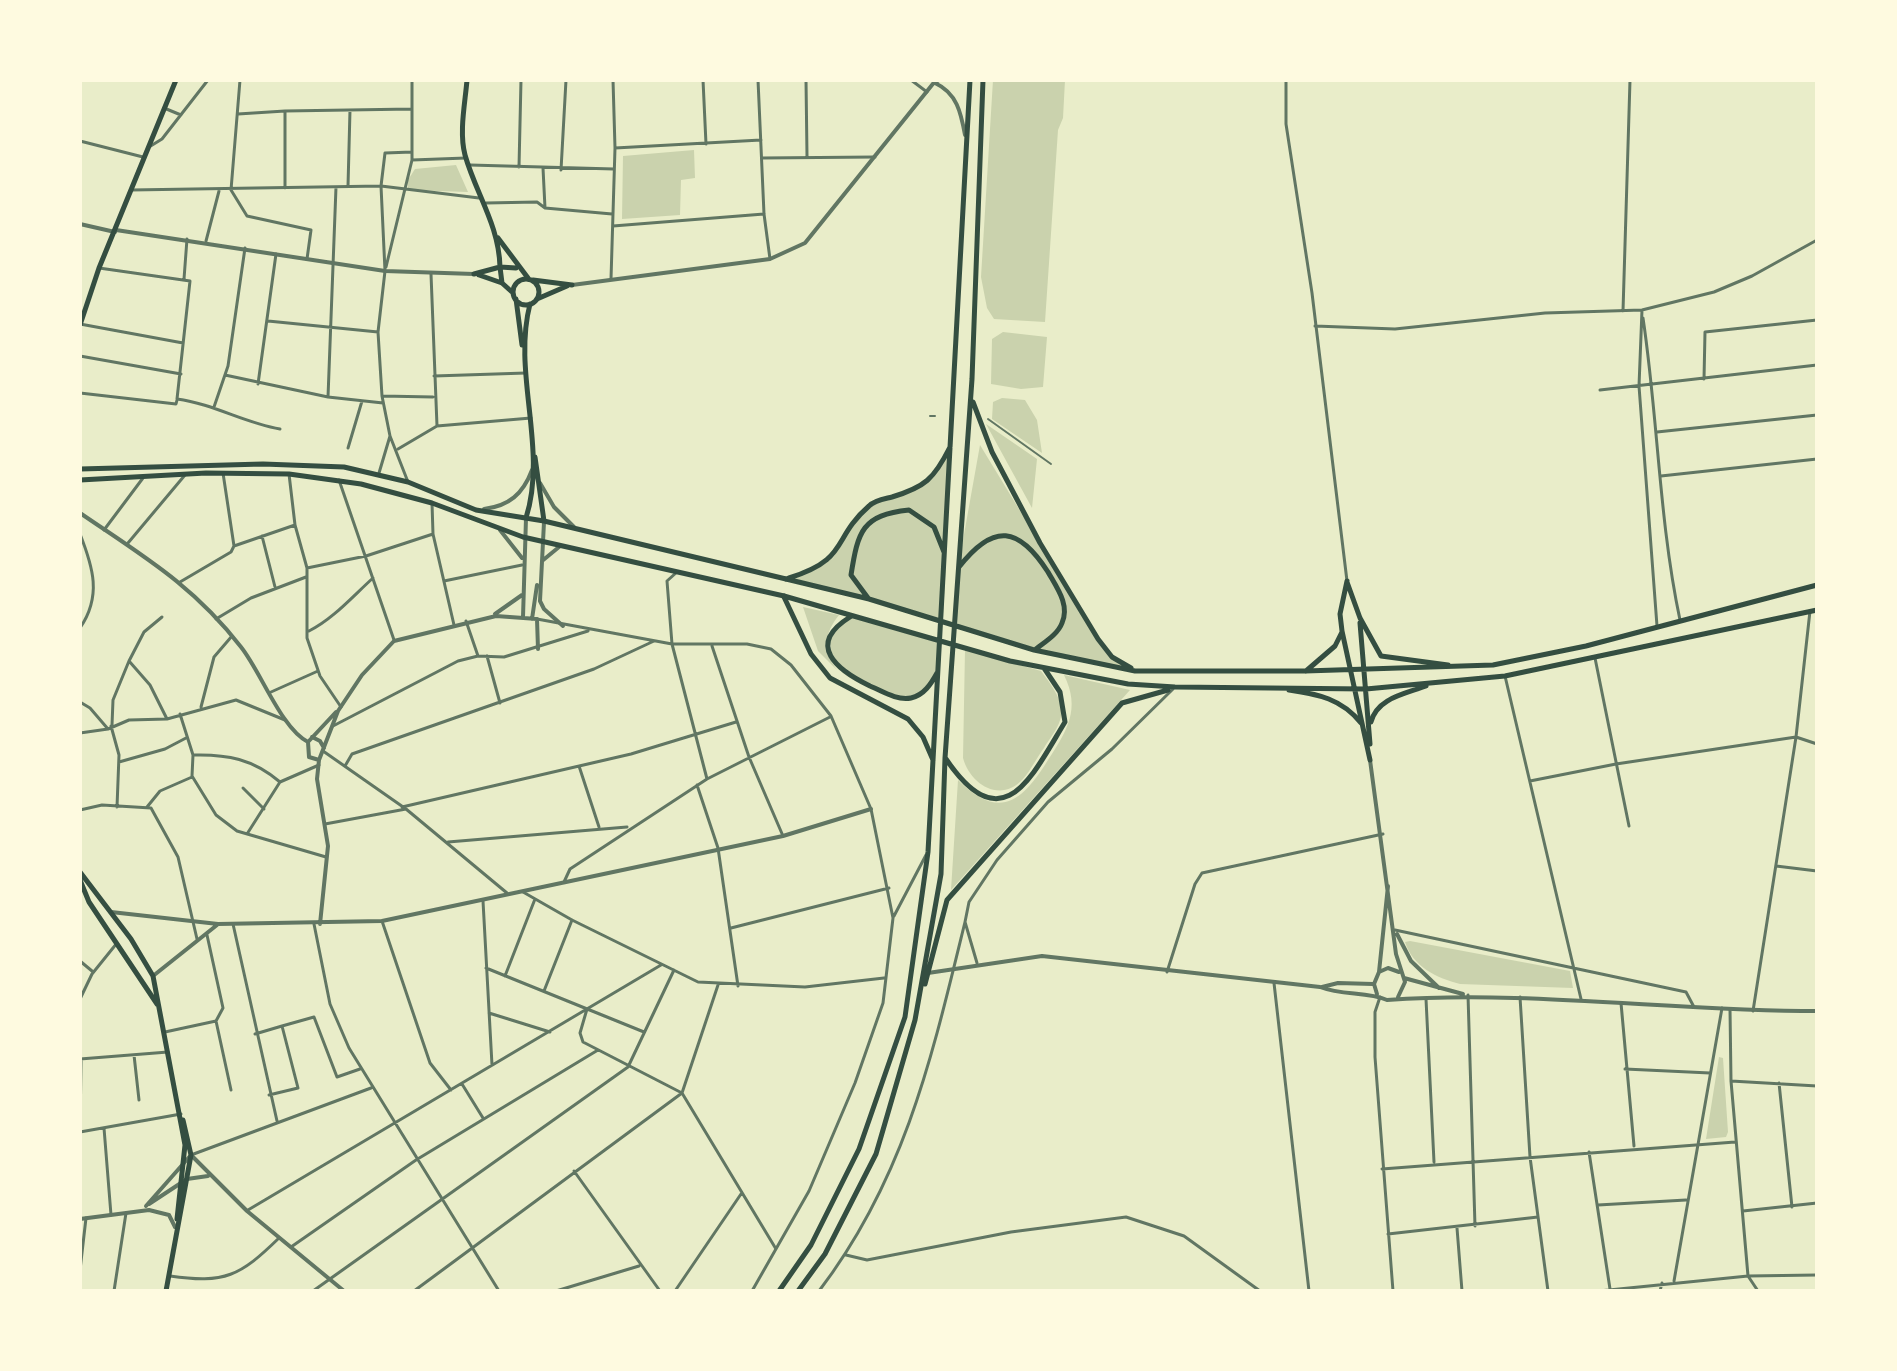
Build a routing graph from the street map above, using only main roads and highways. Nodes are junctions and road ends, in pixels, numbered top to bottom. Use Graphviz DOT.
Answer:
graph roads {
  1 [pos="176,80"];
  2 [pos="467,80"];
  3 [pos="970,80"];
  4 [pos="983,80"];
  5 [pos="496,233"];
  6 [pos="500,267"];
  7 [pos="517,268"];
  8 [pos="531,280"];
  9 [pos="502,283"];
  10 [pos="515,296"];
  11 [pos="537,299"];
  12 [pos="530,304"];
  13 [pos="80,325"];
  14 [pos="525,353"];
  15 [pos="971,396"];
  16 [pos="532,432"];
  17 [pos="952,443"];
  18 [pos="80,468"];
  19 [pos="80,482"];
  20 [pos="526,518"];
  21 [pos="544,521"];
  22 [pos="946,556"];
  23 [pos="958,568"];
  24 [pos="786,579"];
  25 [pos="1817,585"];
  26 [pos="784,596"];
  27 [pos="869,599"];
  28 [pos="1814,610"];
  29 [pos="850,617"];
  30 [pos="1360,618"];
  31 [pos="1342,631"];
  32 [pos="1034,650"];
  33 [pos="1044,667"];
  34 [pos="1472,667"];
  35 [pos="939,669"];
  36 [pos="1349,670"];
  37 [pos="1364,670"];
  38 [pos="1135,671"];
  39 [pos="1305,671"];
  40 [pos="1430,684"];
  41 [pos="1175,687"];
  42 [pos="1272,687"];
  43 [pos="1366,689"];
  44 [pos="1354,690"];
  45 [pos="1367,726"];
  46 [pos="945,758"];
  47 [pos="1370,760"];
  48 [pos="934,761"];
  49 [pos="80,872"];
  50 [pos="80,880"];
  51 [pos="161,1012"];
  52 [pos="915,1020"];
  53 [pos="185,1176"];
  54 [pos="177,1219"];
  55 [pos="166,1291"];
  56 [pos="779,1291"];
  57 [pos="798,1291"];
  1 -- 13 [label="main road"];
  2 -- 5 [label="main road"];
  3 -- 17 [label="main road"];
  4 -- 15 [label="main road"];
  5 -- 6 [label="main road"];
  5 -- 7 [label="main road"];
  6 -- 7 [label="main road"];
  6 -- 9 [label="main road"];
  6 -- 9 [label="main road"];
  7 -- 8 [label="main road"];
  8 -- 10 [label="main road"];
  8 -- 11 [label="main road"];
  8 -- 11 [label="main road"];
  9 -- 10 [label="main road"];
  10 -- 12 [label="main road"];
  10 -- 14 [label="main road"];
  11 -- 12 [label="main road"];
  12 -- 14 [label="main road"];
  14 -- 16 [label="main road"];
  15 -- 23 [label="main road"];
  15 -- 38 [label="main road"];
  16 -- 20 [label="main road"];
  16 -- 21 [label="main road"];
  17 -- 22 [label="main road"];
  17 -- 24 [label="main road"];
  18 -- 20 [label="main road"];
  19 -- 26 [label="main road"];
  20 -- 21 [label="main road"];
  21 -- 24 [label="main road"];
  22 -- 27 [label="main road"];
  22 -- 35 [label="main road"];
  23 -- 32 [label="main road"];
  23 -- 46 [label="main road"];
  24 -- 27 [label="main road"];
  25 -- 34 [label="main road"];
  26 -- 29 [label="main road"];
  26 -- 48 [label="main road"];
  27 -- 32 [label="main road"];
  28 -- 40 [label="main road"];
  29 -- 33 [label="main road"];
  29 -- 35 [label="main road"];
  30 -- 31 [label="main road"];
  30 -- 34 [label="main road"];
  30 -- 37 [label="main road"];
  31 -- 36 [label="main road"];
  31 -- 39 [label="main road"];
  32 -- 38 [label="main road"];
  33 -- 41 [label="main road"];
  33 -- 46 [label="main road"];
  34 -- 37 [label="main road"];
  35 -- 48 [label="main road"];
  36 -- 37 [label="main road"];
  36 -- 39 [label="main road"];
  36 -- 44 [label="main road"];
  37 -- 43 [label="main road"];
  38 -- 39 [label="main road"];
  40 -- 43 [label="main road"];
  40 -- 45 [label="main road"];
  41 -- 42 [label="main road"];
  41 -- 52 [label="main road"];
  42 -- 44 [label="main road"];
  42 -- 45 [label="main road"];
  43 -- 44 [label="main road"];
  43 -- 45 [label="main road"];
  44 -- 45 [label="main road"];
  45 -- 47 [label="main road"];
  46 -- 52 [label="main road"];
  48 -- 56 [label="main road"];
  49 -- 51 [label="main road"];
  50 -- 51 [label="main road"];
  51 -- 53 [label="main road"];
  52 -- 57 [label="main road"];
  53 -- 54 [label="main road"];
  53 -- 54 [label="main road"];
  54 -- 55 [label="main road"];
}
